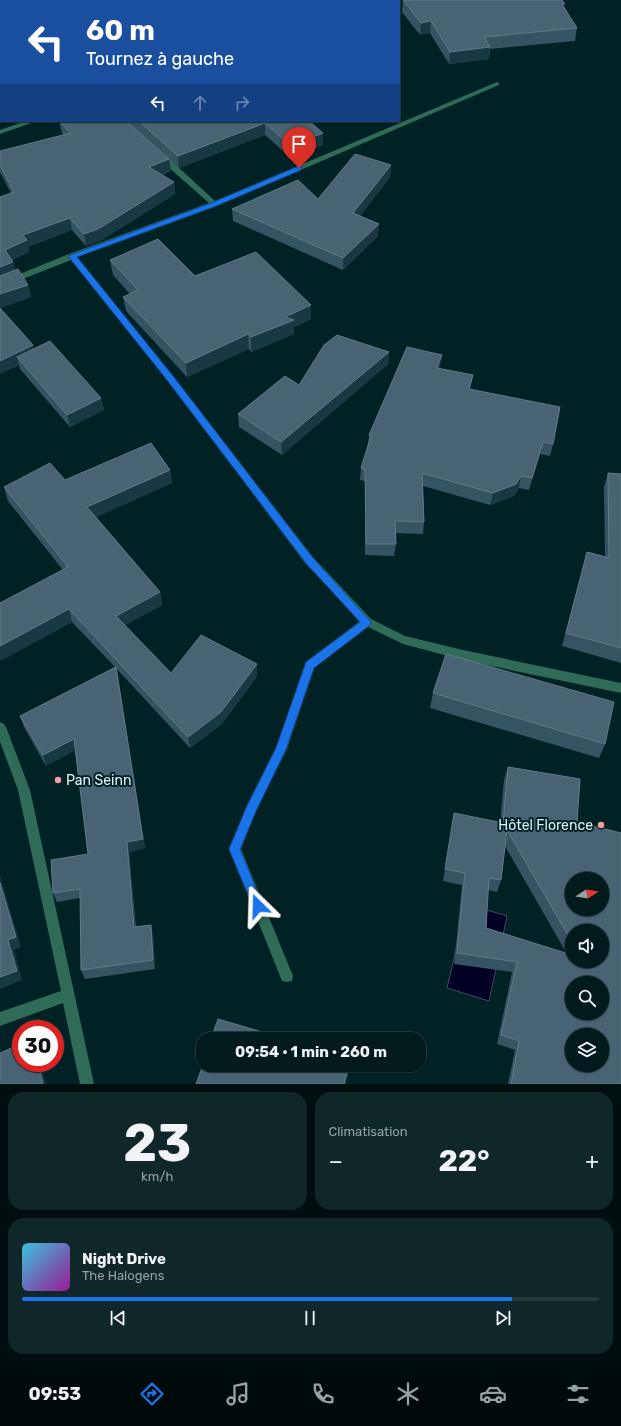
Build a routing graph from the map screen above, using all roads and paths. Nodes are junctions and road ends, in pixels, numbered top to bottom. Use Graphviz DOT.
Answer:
graph roads {
  1 [pos="497,84"];
  2 [pos="31,122"];
  3 [pos="0,132"];
  4 [pos="155,151"];
  5 [pos="214,204"];
  6 [pos="72,256"];
  7 [pos="0,285"];
  8 [pos="367,622"];
  9 [pos="621,688"];
  10 [pos="0,727"];
  11 [pos="287,976"];
  12 [pos="68,995"];
  13 [pos="0,1019"];
  14 [pos="87,1084"];
  1 -- 5 [label="street"];
  2 -- 3 [label="street"];
  4 -- 5 [label="street"];
  5 -- 6 [label="street"];
  6 -- 7 [label="street"];
  6 -- 8 [label="street"];
  8 -- 9 [label="street"];
  8 -- 11 [label="street"];
  10 -- 12 [label="street"];
  12 -- 13 [label="street"];
  12 -- 14 [label="street"];
}
